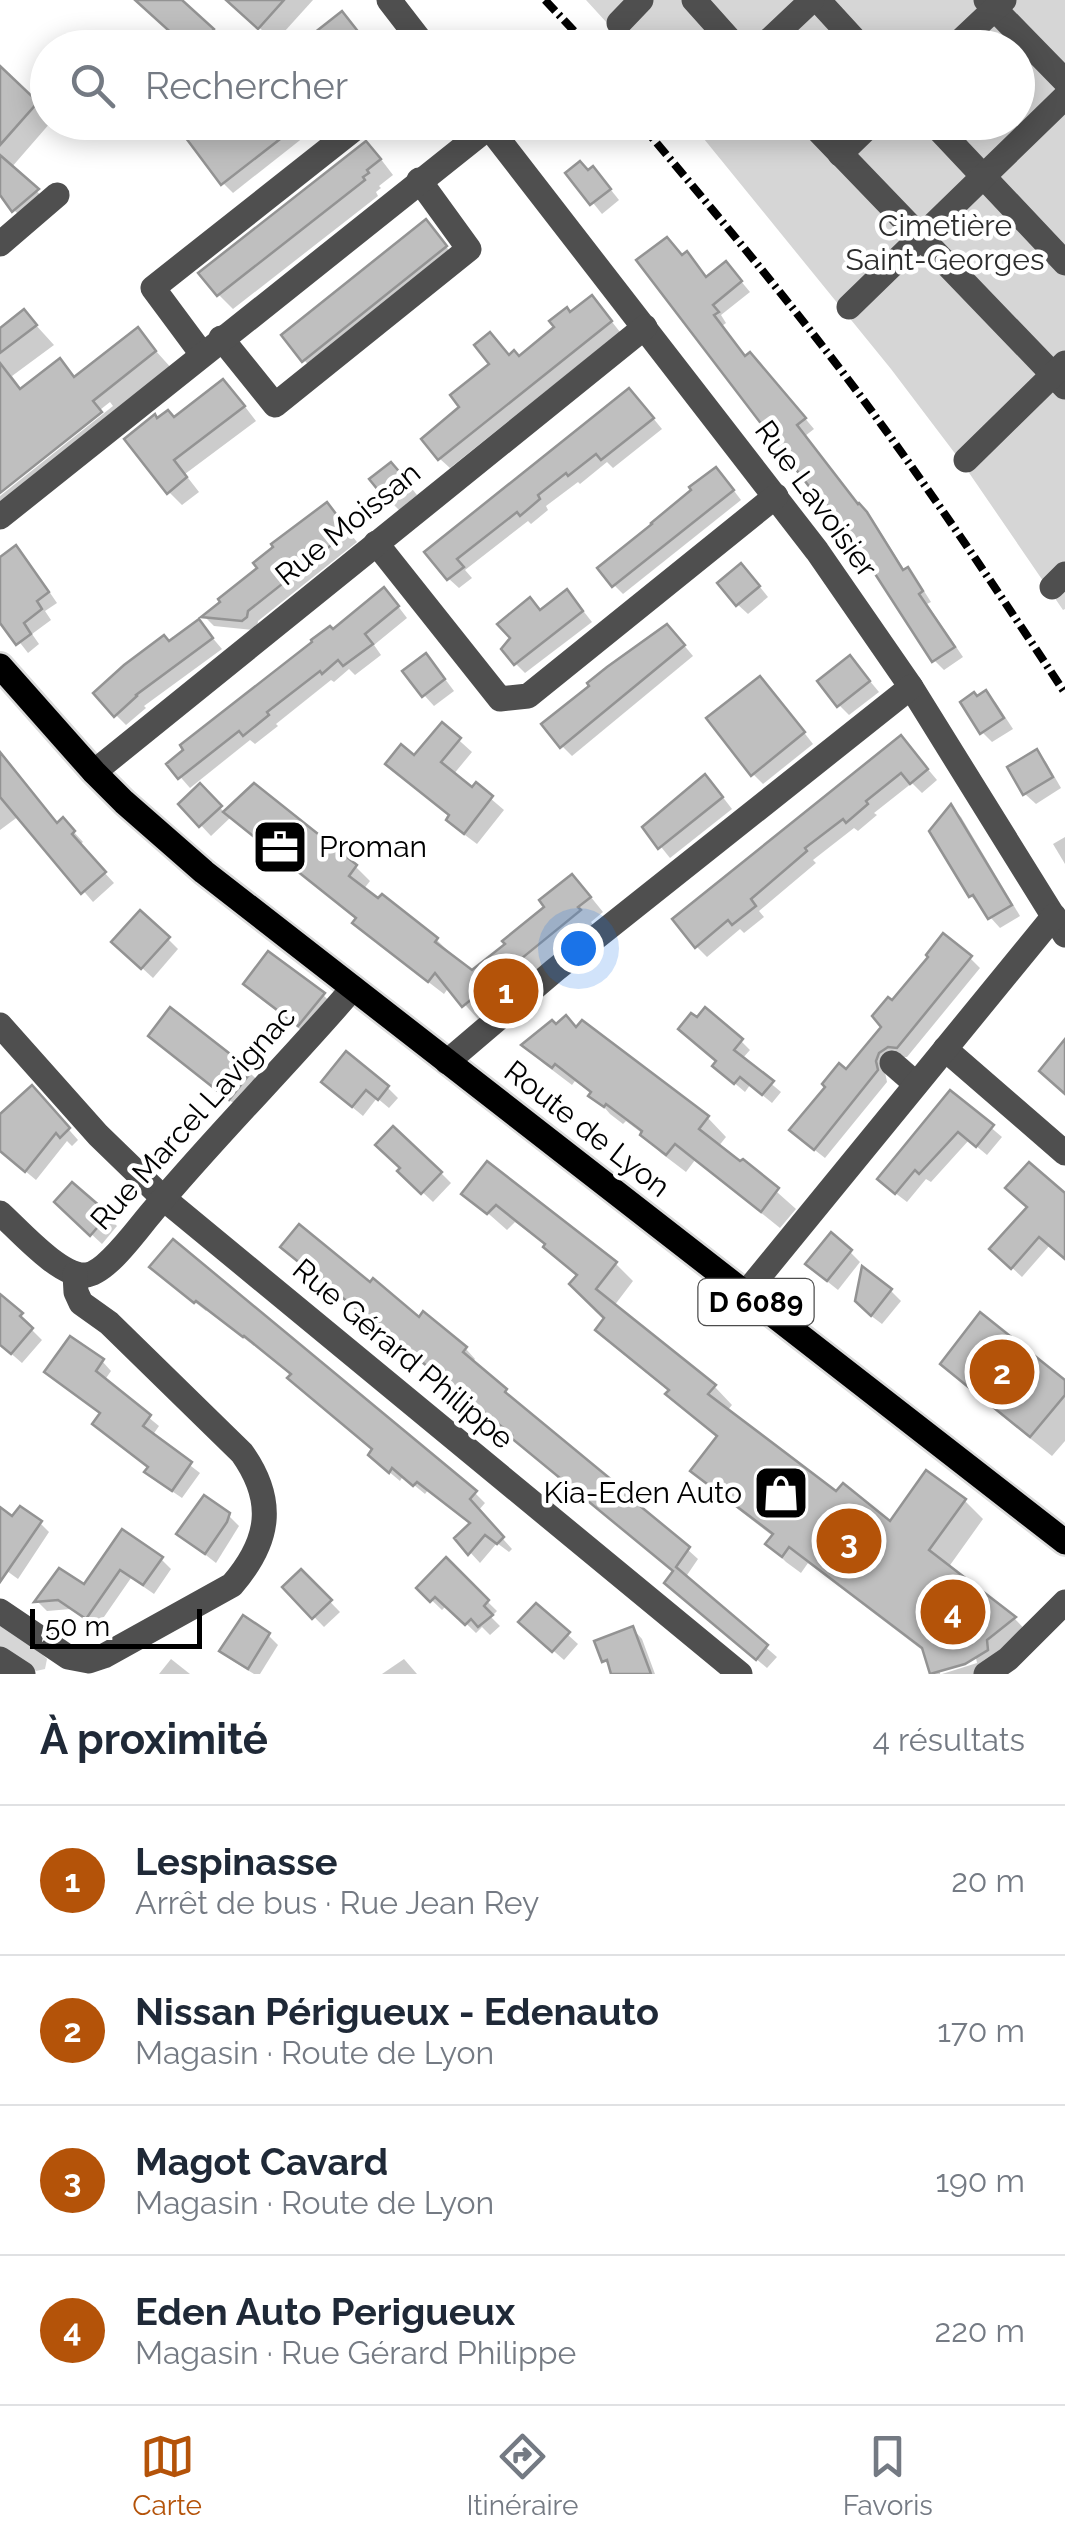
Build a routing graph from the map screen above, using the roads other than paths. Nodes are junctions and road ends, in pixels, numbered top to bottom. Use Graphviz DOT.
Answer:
graph roads {
  1 [pos="389,0"];
  2 [pos="642,0"];
  3 [pos="694,0"];
  4 [pos="815,0"];
  5 [pos="995,3"];
  6 [pos="619,22"];
  7 [pos="412,30"];
  8 [pos="722,30"];
  9 [pos="781,30"];
  10 [pos="844,30"];
  11 [pos="970,30"];
  12 [pos="1019,30"];
  13 [pos="1035,48"];
  14 [pos="1065,81"];
  15 [pos="1065,97"];
  16 [pos="1035,126"];
  17 [pos="340,140"];
  18 [pos="468,140"];
  19 [pos="499,140"];
  20 [pos="827,140"];
  21 [pos="854,140"];
  22 [pos="949,140"];
  23 [pos="1021,140"];
  24 [pos="840,154"];
  25 [pos="984,176"];
  26 [pos="419,180"];
  27 [pos="57,195"];
  28 [pos="922,238"];
  29 [pos="0,244"];
  30 [pos="1065,264"];
  31 [pos="849,307"];
  32 [pos="644,327"];
  33 [pos="212,346"];
  34 [pos="1061,375"];
  35 [pos="966,460"];
  36 [pos="776,496"];
  37 [pos="0,517"];
  38 [pos="376,543"];
  39 [pos="0,666"];
  40 [pos="910,687"];
  41 [pos="94,772"];
  42 [pos="1059,926"];
  43 [pos="354,988"];
  44 [pos="0,1026"];
  45 [pos="946,1049"];
  46 [pos="447,1062"];
  47 [pos="892,1063"];
  48 [pos="916,1084"];
  49 [pos="1065,1154"];
  50 [pos="164,1198"];
  51 [pos="0,1213"];
  52 [pos="75,1274"];
  53 [pos="745,1294"];
  54 [pos="1065,1542"];
  55 [pos="1065,1602"];
  56 [pos="0,1611"];
  57 [pos="0,1658"];
  58 [pos="62,1666"];
  59 [pos="738,1673"];
  60 [pos="23,1674"];
  61 [pos="986,1674"];
  1 -- 7 [label="street"];
  2 -- 6 [label="street"];
  3 -- 8 [label="street"];
  4 -- 9 [label="street"];
  4 -- 10 [label="street"];
  5 -- 11 [label="street"];
  5 -- 12 [label="street"];
  13 -- 14 [label="street"];
  15 -- 16 [label="street"];
  17 -- 33 [label="street"];
  18 -- 26 [label="street"];
  19 -- 32 [label="street, Rue Lavoisier"];
  20 -- 24 [label="street"];
  21 -- 24 [label="street"];
  22 -- 25 [label="street"];
  23 -- 25 [label="street"];
  24 -- 28 [label="street"];
  25 -- 28 [label="street"];
  25 -- 30 [label="street"];
  26 -- 33 [label="street"];
  26 -- 33 [label="street"];
  27 -- 29 [label="street"];
  28 -- 31 [label="street"];
  28 -- 34 [label="street"];
  32 -- 36 [label="street, Rue Lavoisier"];
  32 -- 38 [label="street, Rue Moissan"];
  33 -- 37 [label="street"];
  34 -- 35 [label="street"];
  36 -- 38 [label="street"];
  36 -- 40 [label="street, Rue Lavoisier"];
  38 -- 41 [label="street, Rue Moissan"];
  39 -- 41 [label="main road, Route de Lyon / D 6089"];
  40 -- 42 [label="street, Rue Lavoisier"];
  40 -- 46 [label="street"];
  41 -- 43 [label="main road, Route de Lyon / D 6089"];
  42 -- 45 [label="street"];
  43 -- 46 [label="main road, Route de Lyon / D 6089"];
  43 -- 50 [label="street, Rue Marcel Lavignac"];
  44 -- 50 [label="street, Rue Gérard Philippe"];
  45 -- 48 [label="street"];
  45 -- 49 [label="street"];
  46 -- 53 [label="main road, Route de Lyon / D 6089"];
  47 -- 48 [label="street"];
  48 -- 53 [label="street"];
  50 -- 52 [label="street, Rue Marcel Lavignac"];
  50 -- 59 [label="street, Rue Gérard Philippe"];
  51 -- 52 [label="street"];
  52 -- 58 [label="street"];
  53 -- 54 [label="main road, Route de Lyon / D 6089"];
  55 -- 61 [label="street"];
  56 -- 58 [label="street"];
  57 -- 60 [label="street"];
}
